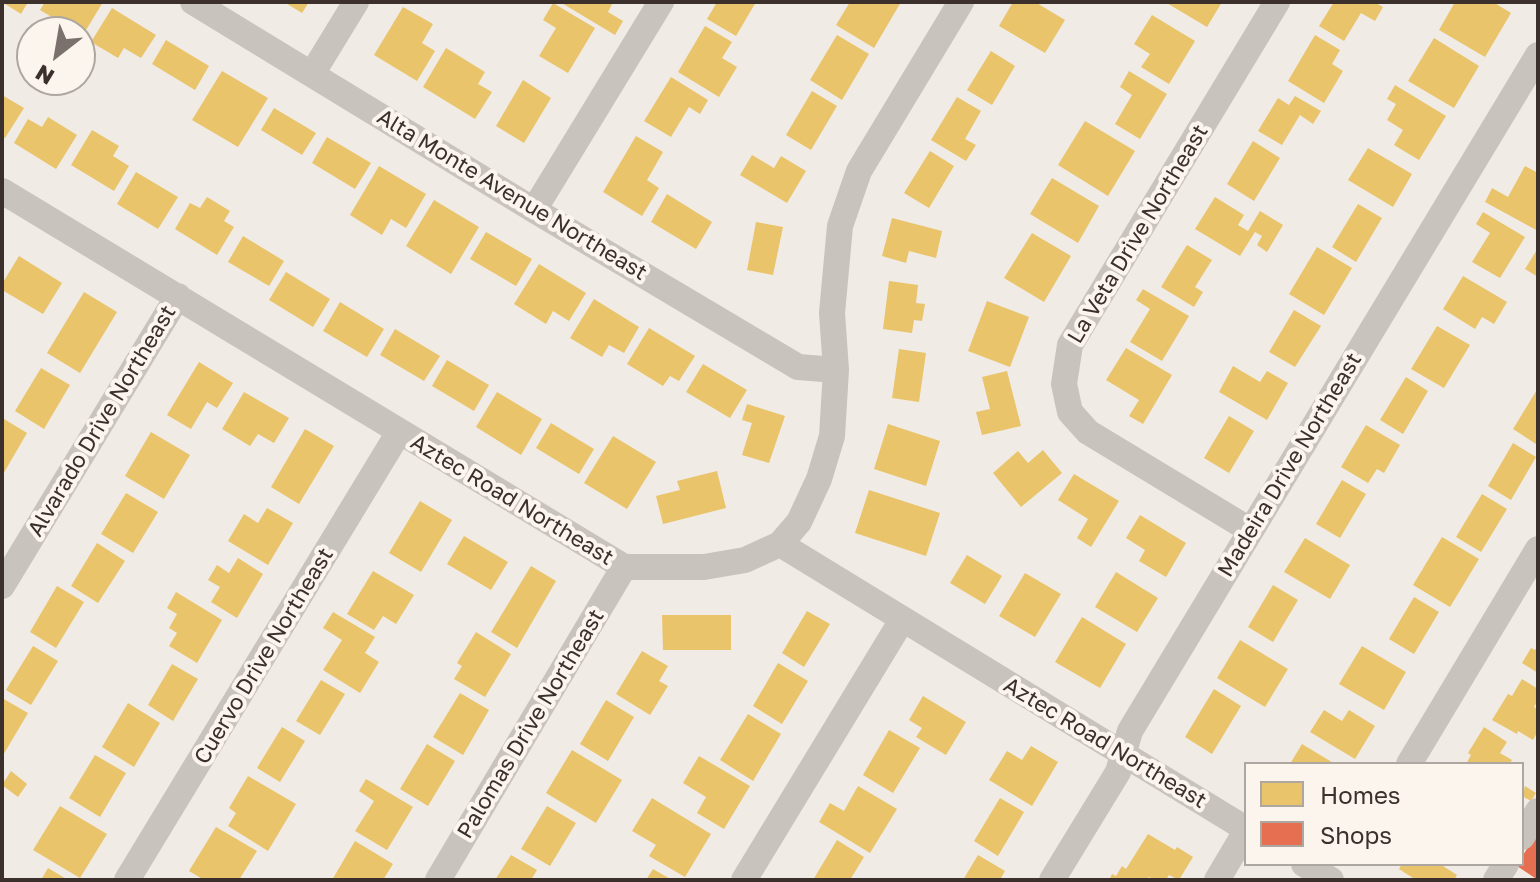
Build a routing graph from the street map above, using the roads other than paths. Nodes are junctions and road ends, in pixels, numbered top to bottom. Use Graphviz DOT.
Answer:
graph roads {
  1 [pos="193,2"];
  2 [pos="356,2"];
  3 [pos="661,2"];
  4 [pos="961,2"];
  5 [pos="1277,2"];
  6 [pos="1538,55"];
  7 [pos="312,74"];
  8 [pos="2,191"];
  9 [pos="534,210"];
  10 [pos="178,296"];
  11 [pos="836,370"];
  12 [pos="399,432"];
  13 [pos="1250,530"];
  14 [pos="780,544"];
  15 [pos="1538,549"];
  16 [pos="624,567"];
  17 [pos="2,586"];
  18 [pos="902,620"];
  19 [pos="1123,755"];
  20 [pos="1410,762"];
  21 [pos="1538,811"];
  22 [pos="1244,829"];
  23 [pos="1244,833"];
  24 [pos="1524,834"];
  25 [pos="1307,866"];
  26 [pos="127,880"];
  27 [pos="438,880"];
  28 [pos="744,880"];
  29 [pos="1052,880"];
  30 [pos="1217,880"];
  31 [pos="1331,880"];
  1 -- 7 [label="street, Alta Monte Avenue Northeast"];
  2 -- 7 [label="street"];
  3 -- 9 [label="street"];
  4 -- 11 [label="street"];
  5 -- 13 [label="street, La Veta Drive Northeast"];
  6 -- 13 [label="street, Madeira Drive Northeast"];
  7 -- 9 [label="street, Alta Monte Avenue Northeast"];
  8 -- 10 [label="street, Aztec Road Northeast"];
  9 -- 11 [label="street, Alta Monte Avenue Northeast"];
  10 -- 12 [label="street, Aztec Road Northeast"];
  10 -- 17 [label="street, Alvarado Drive Northeast"];
  11 -- 14 [label="street"];
  12 -- 16 [label="street, Aztec Road Northeast"];
  12 -- 26 [label="street, Cuervo Drive Northeast"];
  13 -- 19 [label="street, Madeira Drive Northeast"];
  14 -- 16 [label="street, Aztec Road Northeast"];
  14 -- 18 [label="street, Aztec Road Northeast"];
  15 -- 20 [label="street"];
  16 -- 27 [label="street, Palomas Drive Northeast"];
  18 -- 19 [label="street, Aztec Road Northeast"];
  18 -- 28 [label="street"];
  19 -- 22 [label="street, Aztec Road Northeast"];
  19 -- 29 [label="street, Madeira Drive Northeast"];
  21 -- 24 [label="street"];
  23 -- 30 [label="street"];
  25 -- 31 [label="street"];
}
